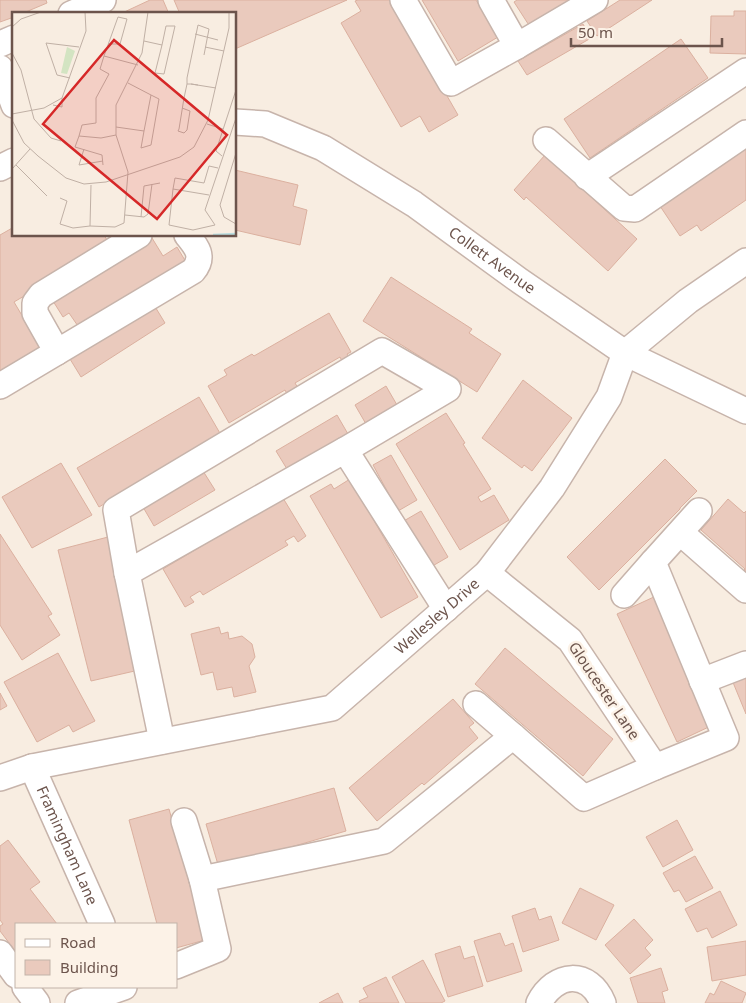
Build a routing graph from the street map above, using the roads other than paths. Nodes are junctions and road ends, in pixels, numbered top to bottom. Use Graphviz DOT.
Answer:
graph roads {
  1 [pos="103,0"];
  2 [pos="403,0"];
  3 [pos="491,0"];
  4 [pos="596,0"];
  5 [pos="76,12"];
  6 [pos="12,39"];
  7 [pos="0,44"];
  8 [pos="517,46"];
  9 [pos="0,68"];
  10 [pos="746,71"];
  11 [pos="12,99"];
  12 [pos="236,122"];
  13 [pos="746,133"];
  14 [pos="546,140"];
  15 [pos="12,162"];
  16 [pos="0,168"];
  17 [pos="587,177"];
  18 [pos="137,236"];
  19 [pos="188,236"];
  20 [pos="746,261"];
  21 [pos="57,352"];
  22 [pos="626,353"];
  23 [pos="0,386"];
  24 [pos="746,411"];
  25 [pos="345,450"];
  26 [pos="699,511"];
  27 [pos="681,532"];
  28 [pos="653,562"];
  29 [pos="127,573"];
  30 [pos="487,573"];
  31 [pos="746,590"];
  32 [pos="624,595"];
  33 [pos="446,609"];
  34 [pos="746,664"];
  35 [pos="702,681"];
  36 [pos="476,704"];
  37 [pos="513,736"];
  38 [pos="162,741"];
  39 [pos="655,767"];
  40 [pos="32,768"];
  41 [pos="0,778"];
  42 [pos="184,821"];
  43 [pos="202,879"];
  44 [pos="102,923"];
  45 [pos="0,953"];
  46 [pos="178,965"];
  47 [pos="15,974"];
  48 [pos="26,988"];
  49 [pos="121,988"];
  50 [pos="37,1003"];
  51 [pos="78,1003"];
  52 [pos="539,1003"];
  53 [pos="603,1003"];
  1 -- 5 [label="street"];
  2 -- 8 [label="street"];
  3 -- 8 [label="street"];
  4 -- 8 [label="street"];
  6 -- 7 [label="street"];
  9 -- 11 [label="street"];
  10 -- 17 [label="street"];
  12 -- 22 [label="street, Collett Avenue"];
  13 -- 17 [label="street"];
  14 -- 17 [label="street"];
  15 -- 16 [label="street"];
  18 -- 21 [label="street"];
  19 -- 21 [label="street"];
  20 -- 22 [label="street, Wellesley Drive"];
  21 -- 23 [label="street"];
  22 -- 24 [label="street, Collett Avenue"];
  22 -- 30 [label="street, Wellesley Drive"];
  25 -- 29 [label="street"];
  25 -- 29 [label="street"];
  25 -- 33 [label="street"];
  26 -- 27 [label="street"];
  27 -- 28 [label="street"];
  27 -- 31 [label="street"];
  28 -- 32 [label="street"];
  28 -- 35 [label="street"];
  29 -- 38 [label="street"];
  30 -- 33 [label="street, Wellesley Drive"];
  30 -- 39 [label="street, Gloucester Lane"];
  33 -- 38 [label="street, Wellesley Drive"];
  34 -- 35 [label="street"];
  35 -- 39 [label="street"];
  36 -- 37 [label="street"];
  37 -- 39 [label="street"];
  37 -- 43 [label="street"];
  38 -- 40 [label="street, Wellesley Drive"];
  40 -- 41 [label="street, Wellesley Drive"];
  40 -- 44 [label="street, Framingham Lane"];
  42 -- 43 [label="street"];
  43 -- 46 [label="street"];
  45 -- 47 [label="street"];
  48 -- 50 [label="street"];
  49 -- 51 [label="street"];
  52 -- 53 [label="street"];
}
